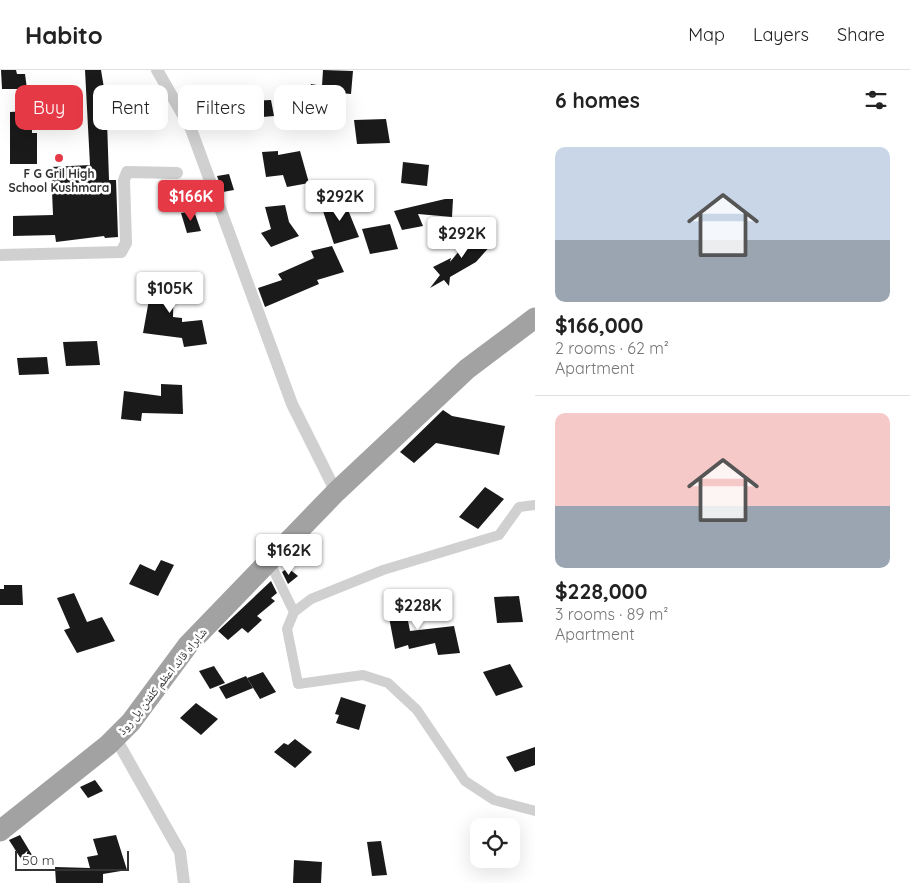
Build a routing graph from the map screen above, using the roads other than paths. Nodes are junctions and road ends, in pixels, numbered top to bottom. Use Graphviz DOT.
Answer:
graph roads {
  1 [pos="157,70"];
  2 [pos="177,173"];
  3 [pos="0,255"];
  4 [pos="535,318"];
  5 [pos="336,492"];
  6 [pos="535,505"];
  7 [pos="270,561"];
  8 [pos="294,612"];
  9 [pos="116,737"];
  10 [pos="535,811"];
  11 [pos="0,831"];
  12 [pos="184,883"];
  1 -- 5 [label="street"];
  2 -- 3 [label="street"];
  4 -- 5 [label="highway, شاہراہ قائد اعظم کلفٹن پل روڈ"];
  5 -- 7 [label="highway, شاہراہ قائد اعظم کلفٹن پل روڈ"];
  6 -- 8 [label="street"];
  7 -- 8 [label="street"];
  7 -- 9 [label="highway, شاہراہ قائد اعظم کلفٹن پل روڈ"];
  8 -- 10 [label="street"];
  9 -- 11 [label="highway, شاہراہ قائد اعظم کلفٹن پل روڈ"];
  9 -- 12 [label="street"];
}
